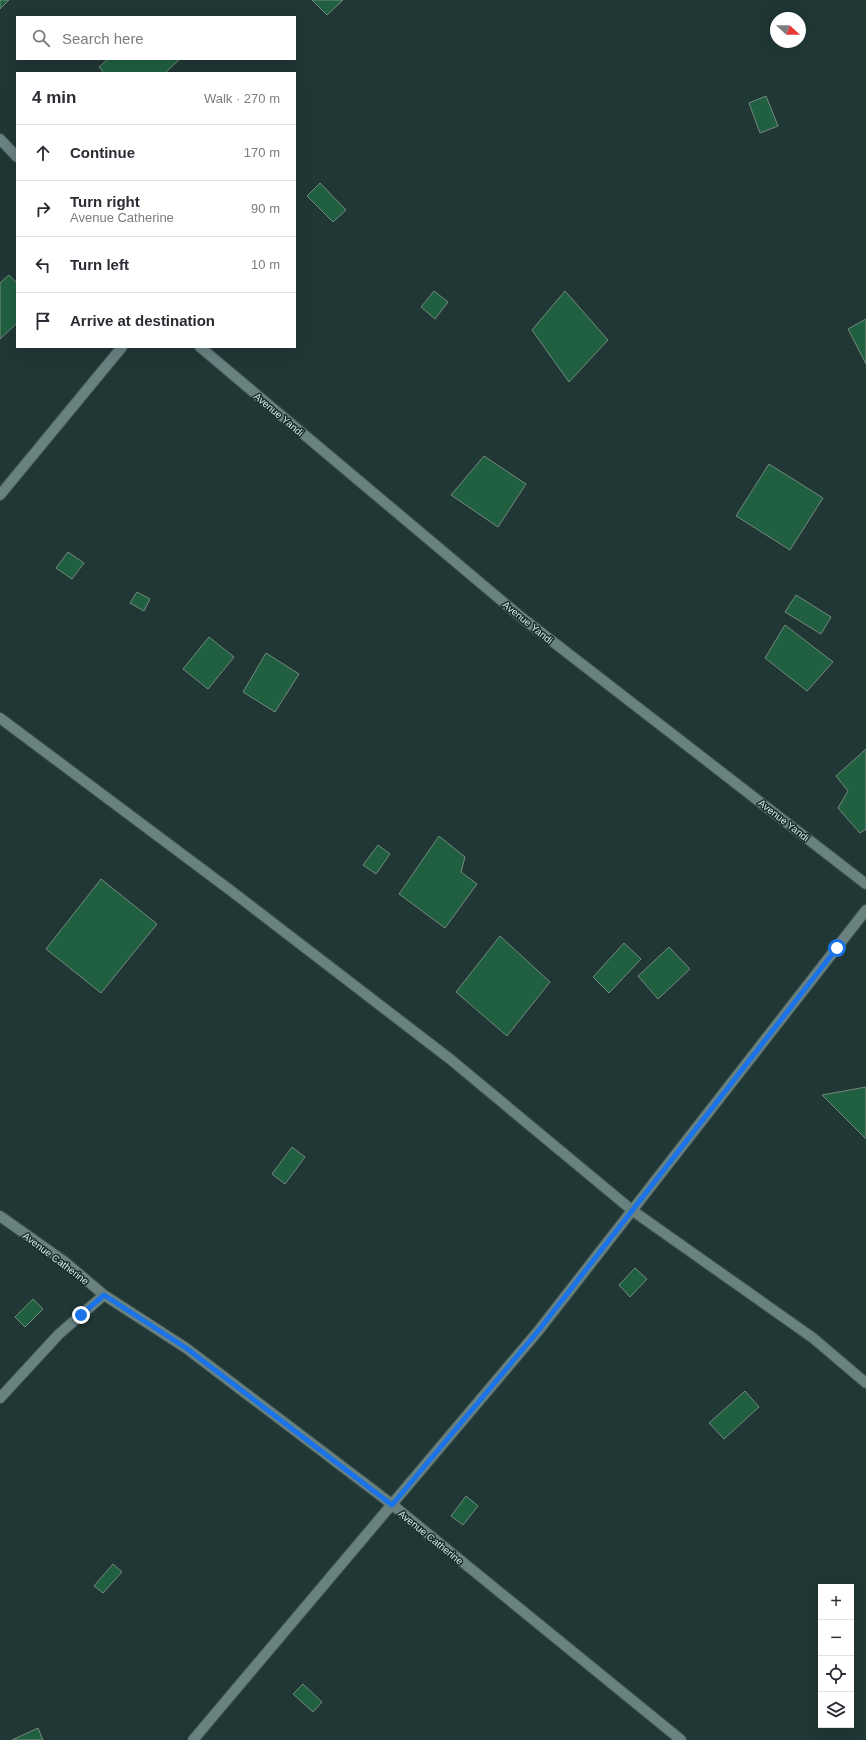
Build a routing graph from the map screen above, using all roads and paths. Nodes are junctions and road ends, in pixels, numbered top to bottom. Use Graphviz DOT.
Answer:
graph roads {
  1 [pos="0,139"];
  2 [pos="16,156"];
  3 [pos="121,348"];
  4 [pos="201,348"];
  5 [pos="0,495"];
  6 [pos="0,718"];
  7 [pos="866,884"];
  8 [pos="866,910"];
  9 [pos="632,1210"];
  10 [pos="0,1216"];
  11 [pos="104,1295"];
  12 [pos="866,1383"];
  13 [pos="0,1398"];
  14 [pos="392,1505"];
  15 [pos="193,1740"];
  16 [pos="681,1740"];
  1 -- 2 [label="street"];
  3 -- 5 [label="street"];
  4 -- 7 [label="street, Avenue Yandi"];
  6 -- 9 [label="street"];
  8 -- 9 [label="street"];
  9 -- 12 [label="street"];
  9 -- 14 [label="street"];
  10 -- 11 [label="street, Avenue Catherine"];
  11 -- 13 [label="street"];
  11 -- 14 [label="street, Avenue Catherine"];
  14 -- 15 [label="street"];
  14 -- 16 [label="street, Avenue Catherine"];
}
